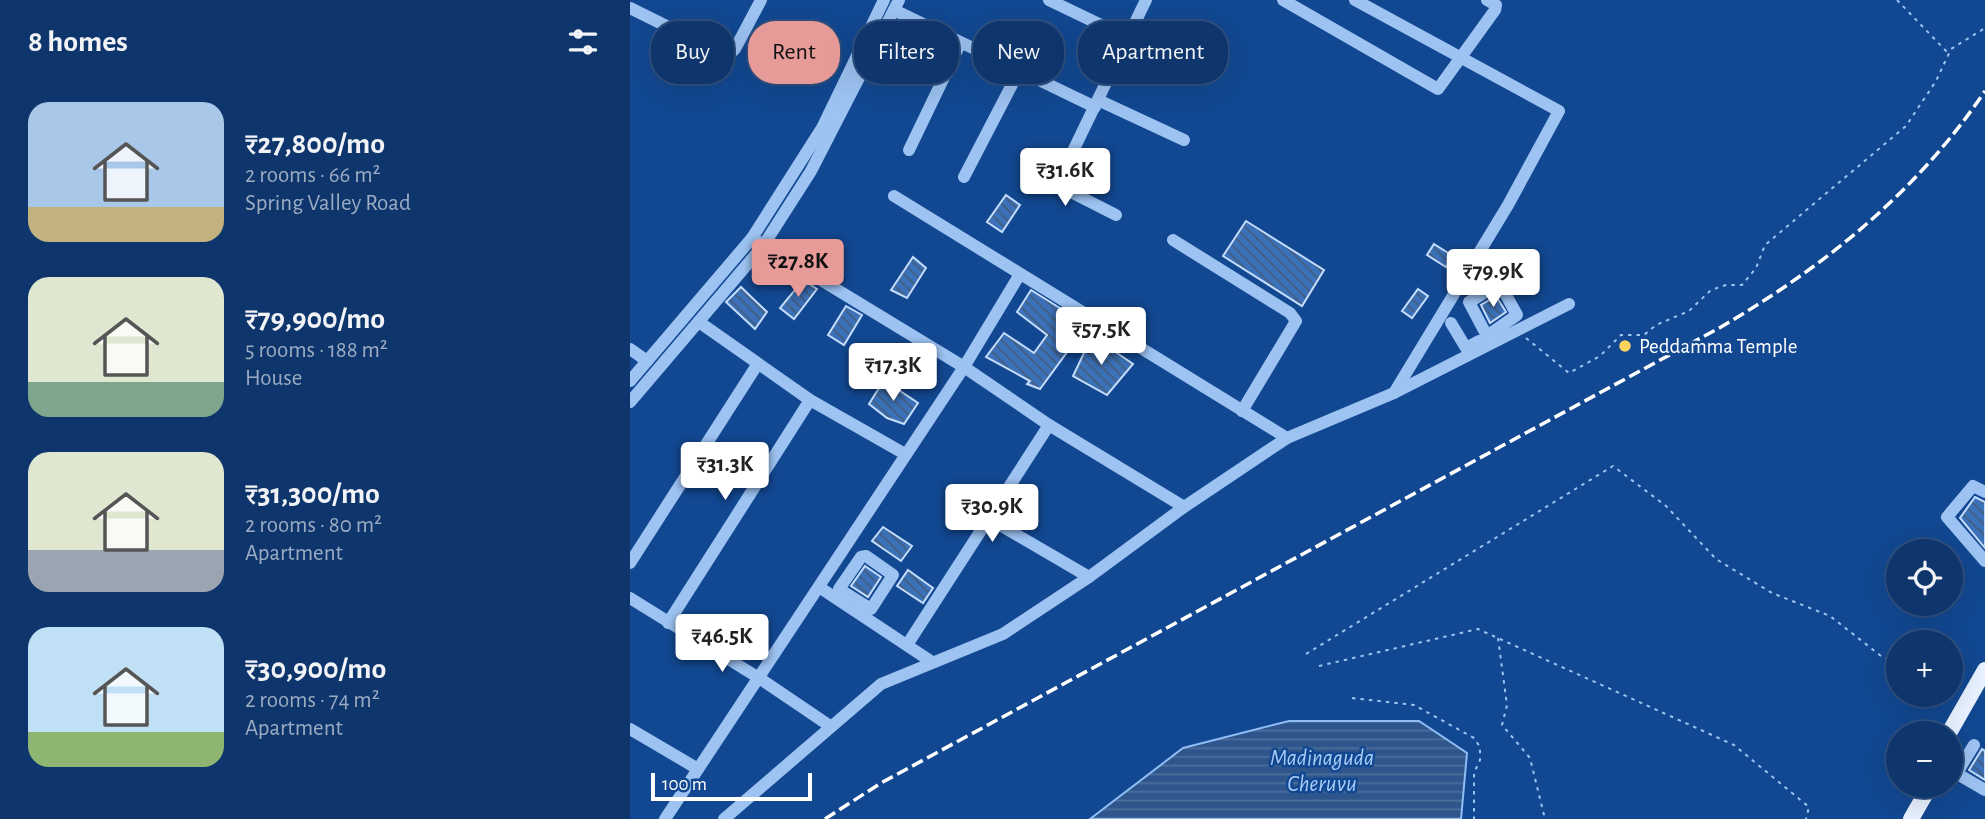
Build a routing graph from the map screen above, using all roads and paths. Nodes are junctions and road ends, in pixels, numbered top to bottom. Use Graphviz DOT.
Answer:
graph roads {
  1 [pos="761,0"];
  2 [pos="884,0"];
  3 [pos="1146,0"];
  4 [pos="1283,0"];
  5 [pos="1354,0"];
  6 [pos="1487,0"];
  7 [pos="1897,0"];
  8 [pos="1058,2"];
  9 [pos="896,5"];
  10 [pos="630,8"];
  11 [pos="1102,21"];
  12 [pos="1136,21"];
  13 [pos="1985,28"];
  14 [pos="960,44"];
  15 [pos="973,50"];
  16 [pos="1948,54"];
  17 [pos="1462,58"];
  18 [pos="1012,84"];
  19 [pos="1047,84"];
  20 [pos="1105,84"];
  21 [pos="1096,103"];
  22 [pos="1184,140"];
  23 [pos="909,150"];
  24 [pos="964,177"];
  25 [pos="894,196"];
  26 [pos="1116,215"];
  27 [pos="752,238"];
  28 [pos="1173,240"];
  29 [pos="764,246"];
  30 [pos="1020,274"];
  31 [pos="1560,304"];
  32 [pos="699,322"];
  33 [pos="1451,323"];
  34 [pos="1512,329"];
  35 [pos="1487,340"];
  36 [pos="630,349"];
  37 [pos="1468,351"];
  38 [pos="648,361"];
  39 [pos="757,365"];
  40 [pos="964,367"];
  41 [pos="630,381"];
  42 [pos="1394,393"];
  43 [pos="810,400"];
  44 [pos="630,402"];
  45 [pos="1242,411"];
  46 [pos="1049,425"];
  47 [pos="1287,438"];
  48 [pos="905,454"];
  49 [pos="1985,492"];
  50 [pos="1184,507"];
  51 [pos="988,518"];
  52 [pos="1985,561"];
  53 [pos="630,563"];
  54 [pos="1089,577"];
  55 [pos="822,584"];
  56 [pos="839,589"];
  57 [pos="630,598"];
  58 [pos="860,608"];
  59 [pos="668,623"];
  60 [pos="1498,638"];
  61 [pos="908,645"];
  62 [pos="1306,653"];
  63 [pos="1886,658"];
  64 [pos="932,662"];
  65 [pos="1319,666"];
  66 [pos="1985,670"];
  67 [pos="759,678"];
  68 [pos="1978,695"];
  69 [pos="1352,698"];
  70 [pos="1958,721"];
  71 [pos="1963,724"];
  72 [pos="830,726"];
  73 [pos="630,729"];
  74 [pos="1974,745"];
  75 [pos="1963,757"];
  76 [pos="698,769"];
  77 [pos="1963,777"];
  78 [pos="1985,790"];
  79 [pos="1913,798"];
  80 [pos="1923,798"];
  81 [pos="664,819"];
  82 [pos="724,819"];
  83 [pos="1474,819"];
  84 [pos="1545,819"];
  85 [pos="1806,819"];
  86 [pos="1901,819"];
  87 [pos="1911,819"];
  1 -- 10 [label="street"];
  2 -- 27 [label="street"];
  3 -- 12 [label="street"];
  4 -- 17 [label="street"];
  5 -- 17 [label="street"];
  6 -- 17 [label="street"];
  7 -- 16 [label="path"];
  8 -- 11 [label="street"];
  9 -- 14 [label="street"];
  9 -- 29 [label="street"];
  13 -- 16 [label="path"];
  14 -- 15 [label="street"];
  14 -- 23 [label="street"];
  16 -- 34 [label="path"];
  17 -- 42 [label="street"];
  18 -- 24 [label="street"];
  19 -- 21 [label="street"];
  20 -- 21 [label="street"];
  21 -- 22 [label="street"];
  21 -- 26 [label="street"];
  25 -- 30 [label="street"];
  27 -- 29 [label="street"];
  27 -- 38 [label="street"];
  28 -- 45 [label="street"];
  29 -- 32 [label="street"];
  29 -- 40 [label="street"];
  30 -- 40 [label="street"];
  30 -- 45 [label="street"];
  31 -- 34 [label="street"];
  32 -- 39 [label="street"];
  32 -- 44 [label="street"];
  33 -- 37 [label="street"];
  34 -- 35 [label="street"];
  34 -- 35 [label="street"];
  35 -- 37 [label="street"];
  36 -- 38 [label="street"];
  37 -- 42 [label="street"];
  38 -- 41 [label="street"];
  39 -- 43 [label="street"];
  39 -- 53 [label="street"];
  40 -- 46 [label="street"];
  40 -- 48 [label="street"];
  42 -- 47 [label="street"];
  43 -- 48 [label="street"];
  43 -- 59 [label="street"];
  45 -- 47 [label="street"];
  46 -- 50 [label="street"];
  46 -- 51 [label="street"];
  47 -- 50 [label="street"];
  48 -- 55 [label="street"];
  49 -- 52 [label="street"];
  50 -- 54 [label="street"];
  51 -- 54 [label="street"];
  51 -- 61 [label="street"];
  54 -- 64 [label="street"];
  55 -- 56 [label="street"];
  55 -- 58 [label="street"];
  55 -- 67 [label="street"];
  56 -- 58 [label="street"];
  56 -- 58 [label="street"];
  57 -- 59 [label="street"];
  58 -- 61 [label="street"];
  59 -- 67 [label="street"];
  60 -- 65 [label="path"];
  60 -- 84 [label="path"];
  60 -- 85 [label="path"];
  61 -- 64 [label="street"];
  62 -- 63 [label="path"];
  64 -- 72 [label="street"];
  66 -- 68 [label="main road"];
  67 -- 72 [label="street"];
  67 -- 76 [label="street"];
  68 -- 70 [label="main road"];
  68 -- 71 [label="main road"];
  69 -- 83 [label="path"];
  72 -- 82 [label="street"];
  73 -- 76 [label="street"];
  74 -- 75 [label="street"];
  76 -- 81 [label="street"];
  77 -- 78 [label="street"];
  79 -- 86 [label="main road"];
  80 -- 87 [label="main road"];
}
